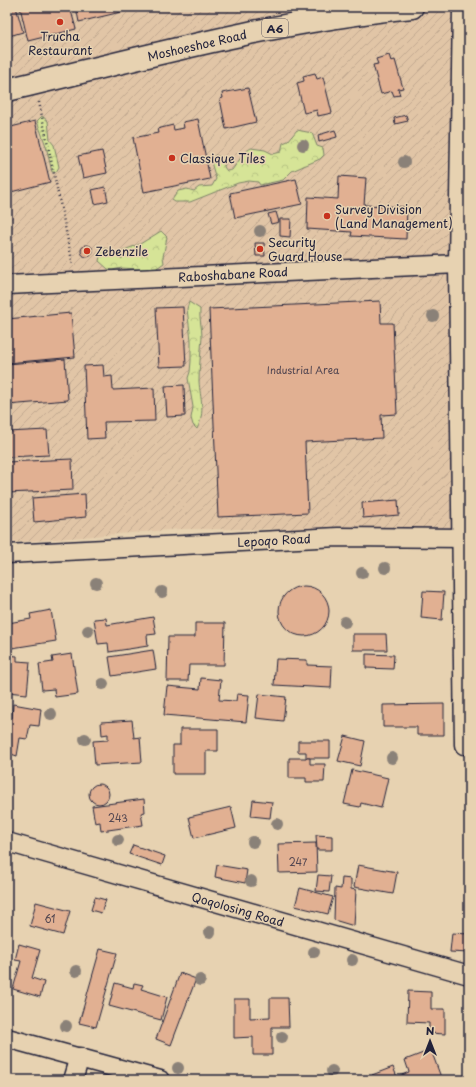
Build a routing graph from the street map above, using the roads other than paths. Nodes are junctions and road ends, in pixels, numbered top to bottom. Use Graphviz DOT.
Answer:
graph roads {
  1 [pos="412,7"];
  2 [pos="462,7"];
  3 [pos="7,90"];
  4 [pos="458,264"];
  5 [pos="7,285"];
  6 [pos="465,538"];
  7 [pos="7,554"];
  8 [pos="464,745"];
  9 [pos="7,842"];
  10 [pos="469,975"];
  11 [pos="7,1038"];
  12 [pos="80,1057"];
  13 [pos="73,1080"];
  14 [pos="160,1080"];
  1 -- 3 [label="main road, Moshoeshoe Road / A6"];
  2 -- 4 [label="street"];
  4 -- 5 [label="street, Raboshabane Road"];
  4 -- 6 [label="street"];
  6 -- 7 [label="street, Lepoqo Road"];
  6 -- 8 [label="street"];
  9 -- 10 [label="street, Qoqolosing Road"];
  11 -- 12 [label="street"];
  12 -- 13 [label="street"];
  12 -- 14 [label="street"];
}
